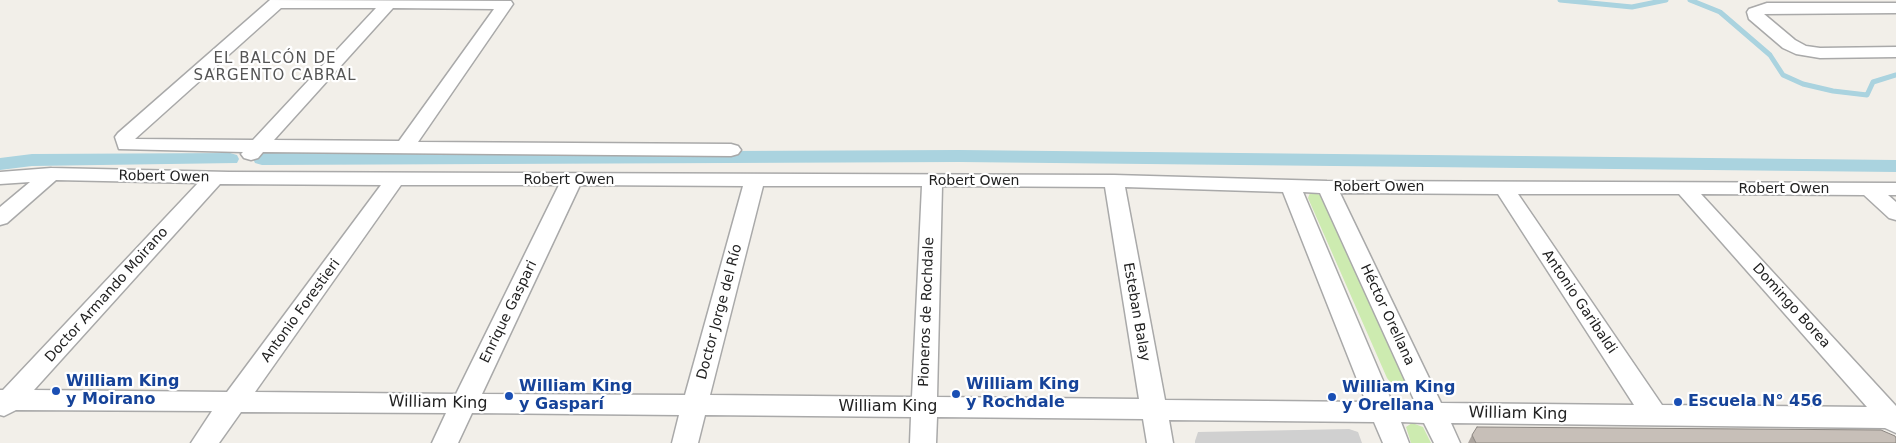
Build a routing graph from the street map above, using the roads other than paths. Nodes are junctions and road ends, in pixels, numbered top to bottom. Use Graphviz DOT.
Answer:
graph roads {
  1 [pos="278,2"];
  2 [pos="389,3"];
  3 [pos="1896,8"];
  4 [pos="1896,52"];
  5 [pos="257,148"];
  6 [pos="405,148"];
  7 [pos="731,150"];
  8 [pos="51,174"];
  9 [pos="0,178"];
  10 [pos="221,178"];
  11 [pos="396,178"];
  12 [pos="572,180"];
  13 [pos="754,181"];
  14 [pos="932,181"];
  15 [pos="1114,181"];
  16 [pos="1290,185"];
  17 [pos="1327,187"];
  18 [pos="1504,188"];
  19 [pos="1685,188"];
  20 [pos="1869,189"];
  21 [pos="1896,189"];
  22 [pos="1896,213"];
  23 [pos="0,218"];
  24 [pos="235,401"];
  25 [pos="465,403"];
  26 [pos="3,404"];
  27 [pos="694,407"];
  28 [pos="924,407"];
  29 [pos="1152,409"];
  30 [pos="1383,412"];
  31 [pos="1432,413"];
  32 [pos="1655,416"];
  33 [pos="1894,420"];
  34 [pos="204,443"];
  35 [pos="445,443"];
  36 [pos="686,443"];
  37 [pos="923,443"];
  38 [pos="1160,443"];
  39 [pos="1396,443"];
  40 [pos="1446,443"];
  1 -- 2 [label="street"];
  1 -- 5 [label="street"];
  2 -- 5 [label="street, Doctor Armando Moirano"];
  2 -- 6 [label="street"];
  3 -- 4 [label="street"];
  5 -- 6 [label="street"];
  5 -- 10 [label="street, Doctor Armando Moirano"];
  6 -- 7 [label="street"];
  8 -- 9 [label="street, Robert Owen"];
  8 -- 10 [label="street, Robert Owen"];
  8 -- 23 [label="street"];
  10 -- 11 [label="street, Robert Owen"];
  10 -- 26 [label="street, Doctor Armando Moirano"];
  11 -- 12 [label="street, Robert Owen"];
  11 -- 24 [label="street, Antonio Forestieri"];
  12 -- 13 [label="street, Robert Owen"];
  12 -- 25 [label="street, Enrique Gaspari"];
  13 -- 14 [label="street, Robert Owen"];
  13 -- 27 [label="street, Doctor Jorge del Río"];
  14 -- 15 [label="street, Robert Owen"];
  14 -- 28 [label="street, Pioneros de Rochdale"];
  15 -- 16 [label="street, Robert Owen"];
  15 -- 29 [label="street, Esteban Balay"];
  16 -- 17 [label="street, Robert Owen"];
  16 -- 30 [label="street"];
  17 -- 18 [label="street, Robert Owen"];
  17 -- 31 [label="street, Héctor Orellana"];
  18 -- 19 [label="street, Robert Owen"];
  18 -- 32 [label="street, Antonio Garibaldi"];
  19 -- 20 [label="street, Robert Owen"];
  19 -- 33 [label="street, Domingo Borea"];
  20 -- 21 [label="street, Robert Owen"];
  20 -- 22 [label="street"];
  24 -- 25 [label="street, William King"];
  24 -- 26 [label="street, William King"];
  24 -- 34 [label="street, Antonio Forestieri"];
  25 -- 27 [label="street, William King"];
  25 -- 35 [label="street, Enrique Gaspari"];
  27 -- 28 [label="street, William King"];
  27 -- 36 [label="street, Doctor Jorge del Río"];
  28 -- 29 [label="street, William King"];
  28 -- 37 [label="street, Pioneros de Rochdale"];
  29 -- 30 [label="street, William King"];
  29 -- 38 [label="street, Esteban Balay"];
  30 -- 31 [label="street, William King"];
  30 -- 39 [label="street"];
  31 -- 32 [label="street, William King"];
  31 -- 40 [label="street, Héctor Orellana"];
  32 -- 33 [label="street, William King"];
}
